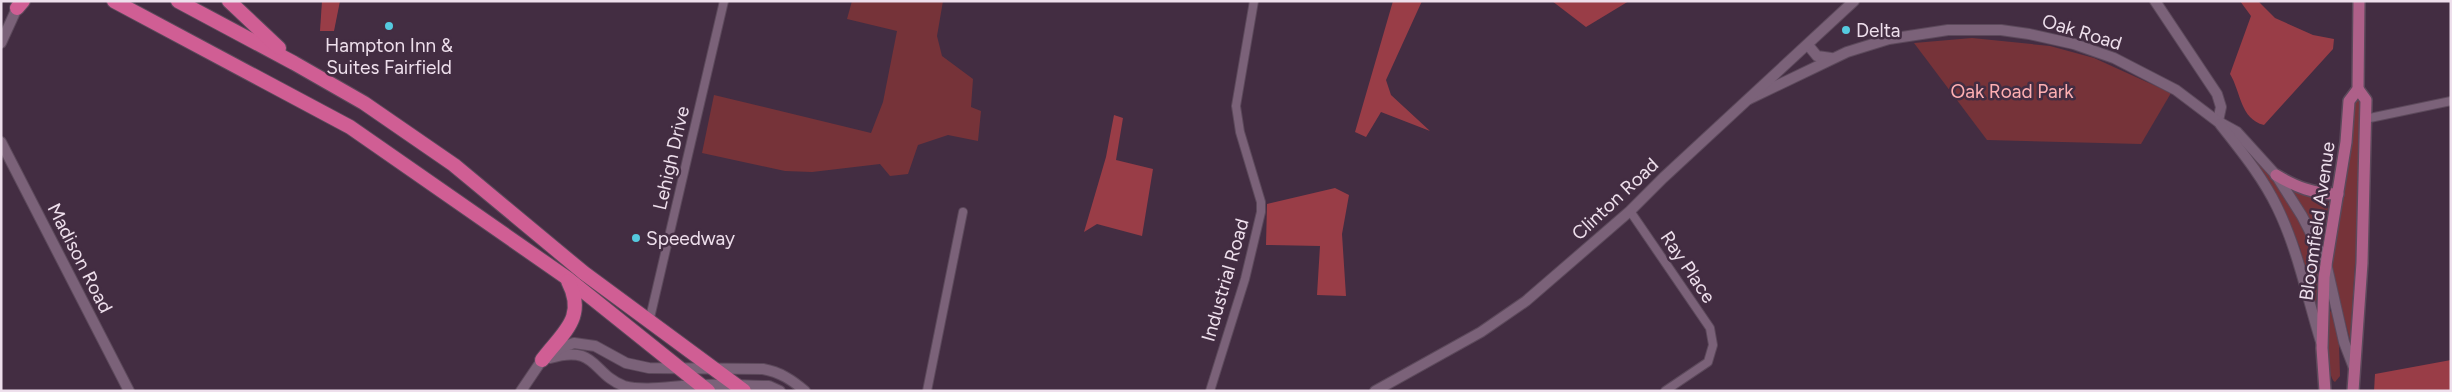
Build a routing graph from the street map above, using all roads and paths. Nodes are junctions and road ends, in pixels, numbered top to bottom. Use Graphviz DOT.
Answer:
graph roads {
  1 [pos="114,1"];
  2 [pos="178,1"];
  3 [pos="228,1"];
  4 [pos="724,1"];
  5 [pos="1254,1"];
  6 [pos="1854,1"];
  7 [pos="2155,1"];
  8 [pos="2359,1"];
  9 [pos="19,4"];
  10 [pos="1,43"];
  11 [pos="1808,44"];
  12 [pos="1833,57"];
  13 [pos="294,62"];
  14 [pos="2358,89"];
  15 [pos="1750,99"];
  16 [pos="2451,102"];
  17 [pos="2365,120"];
  18 [pos="2218,121"];
  19 [pos="1,142"];
  20 [pos="2276,175"];
  21 [pos="2338,194"];
  22 [pos="1630,211"];
  23 [pos="963,212"];
  24 [pos="2326,264"];
  25 [pos="567,278"];
  26 [pos="649,322"];
  27 [pos="2322,348"];
  28 [pos="542,360"];
  29 [pos="681,369"];
  30 [pos="712,369"];
  31 [pos="2355,370"];
  32 [pos="704,388"];
  33 [pos="740,388"];
  34 [pos="674,389"];
  35 [pos="129,391"];
  36 [pos="520,391"];
  37 [pos="780,391"];
  38 [pos="805,391"];
  39 [pos="927,391"];
  40 [pos="1210,391"];
  41 [pos="1375,391"];
  42 [pos="1665,391"];
  43 [pos="2325,391"];
  44 [pos="2353,391"];
  1 -- 25 [label="highway"];
  2 -- 13 [label="highway"];
  3 -- 13 [label="highway"];
  4 -- 26 [label="street, Lehigh Drive"];
  5 -- 40 [label="street, Industrial Road"];
  6 -- 11 [label="street, Clinton Road"];
  7 -- 18 [label="street"];
  8 -- 14 [label="main road, Bloomfield Avenue"];
  9 -- 10 [label="street"];
  11 -- 12 [label="street"];
  11 -- 15 [label="street, Clinton Road"];
  12 -- 15 [label="street, Oak Road"];
  12 -- 18 [label="street, Oak Road"];
  13 -- 26 [label="highway"];
  14 -- 17 [label="main road, Bloomfield Avenue"];
  14 -- 21 [label="main road, Bloomfield Avenue"];
  15 -- 22 [label="street, Clinton Road"];
  16 -- 17 [label="street"];
  17 -- 31 [label="main road, Bloomfield Avenue"];
  18 -- 20 [label="street, Oak Road"];
  18 -- 27 [label="street, Oak Road"];
  19 -- 35 [label="street, Madison Road"];
  20 -- 21 [label="main road"];
  20 -- 24 [label="street, Oak Road"];
  21 -- 24 [label="main road, Bloomfield Avenue"];
  22 -- 41 [label="street, Clinton Road"];
  22 -- 42 [label="street, Ray Place"];
  23 -- 39 [label="street"];
  24 -- 27 [label="main road, Bloomfield Avenue"];
  24 -- 31 [label="street, Oak Road"];
  25 -- 28 [label="highway"];
  25 -- 29 [label="highway"];
  26 -- 30 [label="highway"];
  27 -- 43 [label="main road, Bloomfield Avenue"];
  28 -- 29 [label="street"];
  28 -- 34 [label="street"];
  28 -- 36 [label="street"];
  29 -- 30 [label="street"];
  29 -- 32 [label="highway"];
  30 -- 33 [label="highway"];
  30 -- 38 [label="street"];
  31 -- 44 [label="main road, Bloomfield Avenue"];
  32 -- 33 [label="street"];
  32 -- 34 [label="street"];
  33 -- 37 [label="street"];
}
